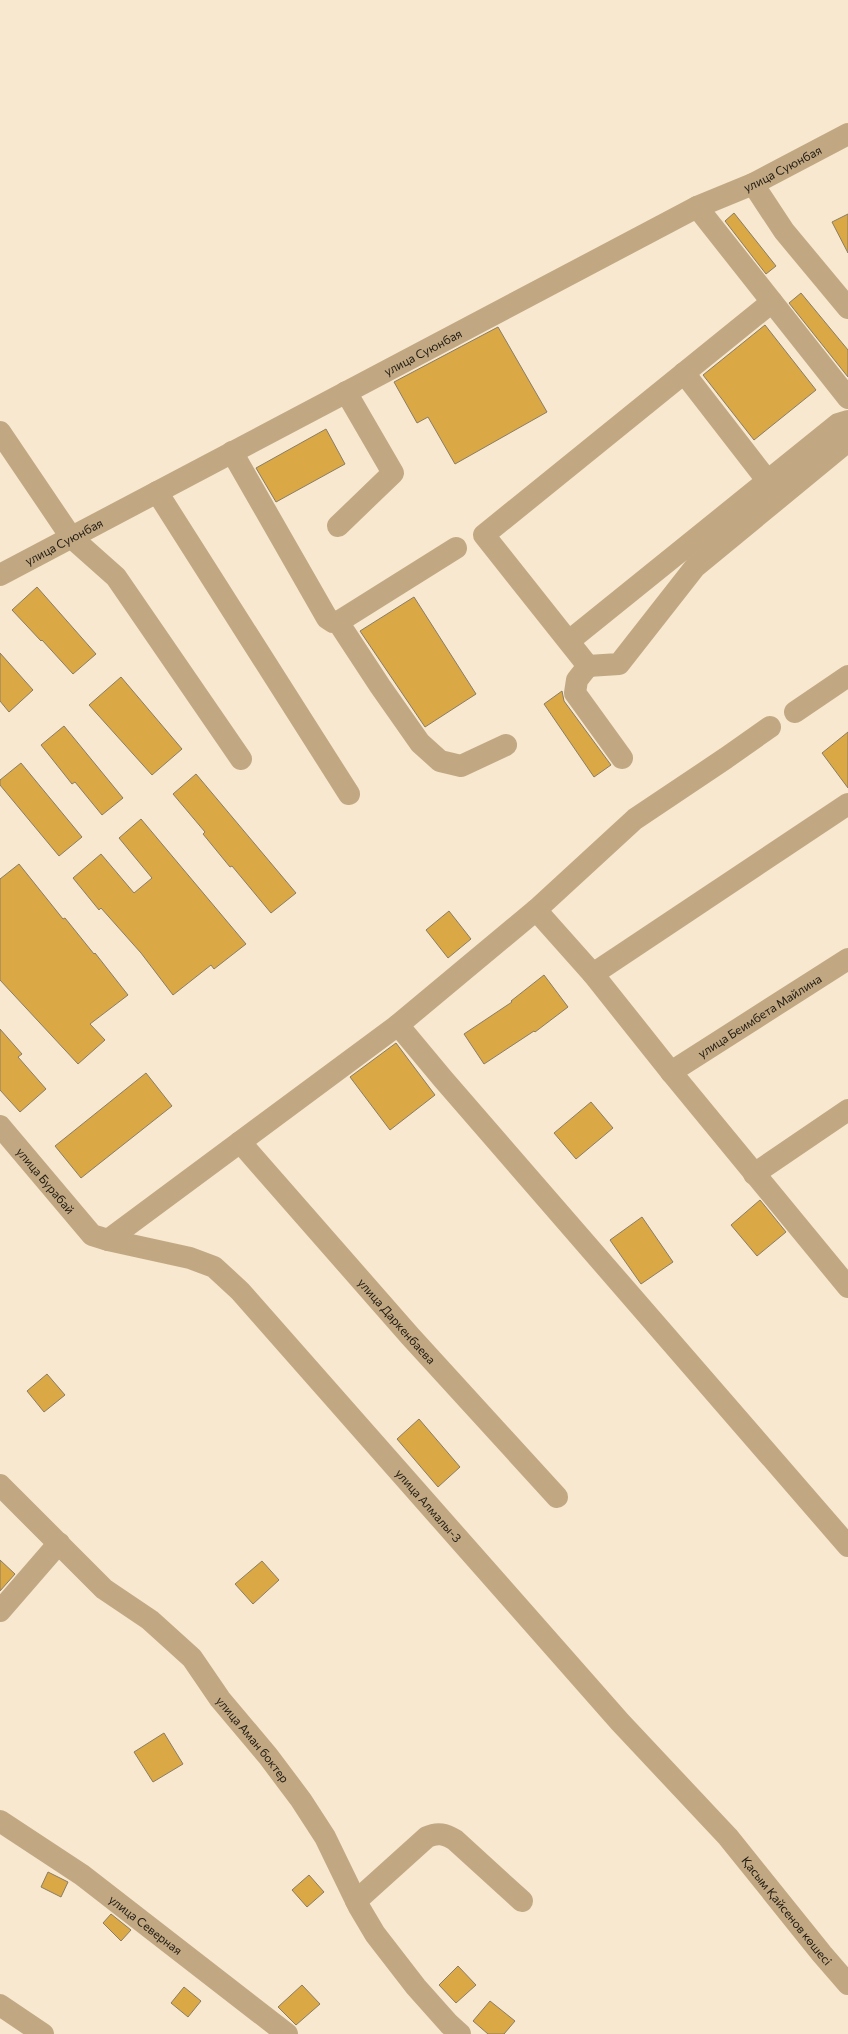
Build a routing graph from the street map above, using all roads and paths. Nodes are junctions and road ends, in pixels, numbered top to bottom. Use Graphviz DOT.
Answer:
graph roads {
  1 [pos="848,134"];
  2 [pos="752,184"];
  3 [pos="697,207"];
  4 [pos="772,302"];
  5 [pos="848,308"];
  6 [pos="684,373"];
  7 [pos="346,392"];
  8 [pos="848,398"];
  9 [pos="848,421"];
  10 [pos="0,432"];
  11 [pos="848,441"];
  12 [pos="232,452"];
  13 [pos="774,489"];
  14 [pos="157,492"];
  15 [pos="338,526"];
  16 [pos="71,537"];
  17 [pos="456,548"];
  18 [pos="0,576"];
  19 [pos="338,622"];
  20 [pos="569,641"];
  21 [pos="588,666"];
  22 [pos="848,676"];
  23 [pos="794,712"];
  24 [pos="770,727"];
  25 [pos="506,745"];
  26 [pos="622,758"];
  27 [pos="241,759"];
  28 [pos="349,794"];
  29 [pos="848,804"];
  30 [pos="536,910"];
  31 [pos="848,959"];
  32 [pos="593,974"];
  33 [pos="398,1025"];
  34 [pos="671,1072"];
  35 [pos="848,1110"];
  36 [pos="1,1130"];
  37 [pos="240,1142"];
  38 [pos="754,1174"];
  39 [pos="100,1238"];
  40 [pos="840,1263"];
  41 [pos="848,1287"];
  42 [pos="0,1485"];
  43 [pos="557,1497"];
  44 [pos="59,1543"];
  45 [pos="848,1546"];
  46 [pos="1,1615"];
  47 [pos="0,1821"];
  48 [pos="728,1837"];
  49 [pos="356,1901"];
  50 [pos="522,1901"];
  51 [pos="848,1984"];
  52 [pos="0,2005"];
  53 [pos="43,2034"];
  54 [pos="287,2034"];
  55 [pos="460,2034"];
  1 -- 2 [label="street, улица Суюнбая"];
  2 -- 3 [label="street, улица Суюнбая"];
  2 -- 5 [label="street"];
  3 -- 4 [label="street"];
  3 -- 7 [label="street, улица Суюнбая"];
  4 -- 6 [label="street"];
  4 -- 8 [label="street"];
  6 -- 13 [label="street"];
  6 -- 20 [label="street"];
  7 -- 12 [label="street, улица Суюнбая"];
  7 -- 15 [label="street"];
  9 -- 13 [label="street"];
  10 -- 16 [label="street"];
  11 -- 13 [label="street"];
  12 -- 14 [label="street, улица Суюнбая"];
  12 -- 19 [label="street"];
  13 -- 20 [label="street"];
  13 -- 21 [label="street"];
  14 -- 16 [label="street, улица Суюнбая"];
  14 -- 28 [label="street"];
  16 -- 18 [label="street, улица Суюнбая"];
  16 -- 27 [label="street"];
  17 -- 19 [label="street"];
  19 -- 25 [label="street"];
  20 -- 21 [label="street"];
  21 -- 26 [label="street"];
  22 -- 23 [label="street"];
  24 -- 30 [label="street"];
  29 -- 32 [label="street"];
  30 -- 32 [label="street"];
  30 -- 33 [label="street"];
  31 -- 34 [label="street, улица Беимбета Майлина"];
  32 -- 34 [label="street"];
  33 -- 37 [label="street"];
  33 -- 45 [label="street"];
  34 -- 38 [label="street"];
  35 -- 38 [label="street"];
  36 -- 39 [label="street, улица Бурабай"];
  37 -- 39 [label="street"];
  37 -- 43 [label="street, улица Даркенбаева"];
  38 -- 40 [label="street"];
  39 -- 48 [label="street, улица Алмалы-3"];
  40 -- 41 [label="street"];
  42 -- 44 [label="street, улица Аман боктер"];
  44 -- 46 [label="street"];
  44 -- 49 [label="street, улица Аман боктер"];
  47 -- 54 [label="street, улица Северная"];
  48 -- 51 [label="street, Қасым Қайсенов көшесі"];
  49 -- 50 [label="street"];
  49 -- 55 [label="street, улица Аман боктер"];
  52 -- 53 [label="street"];
}
